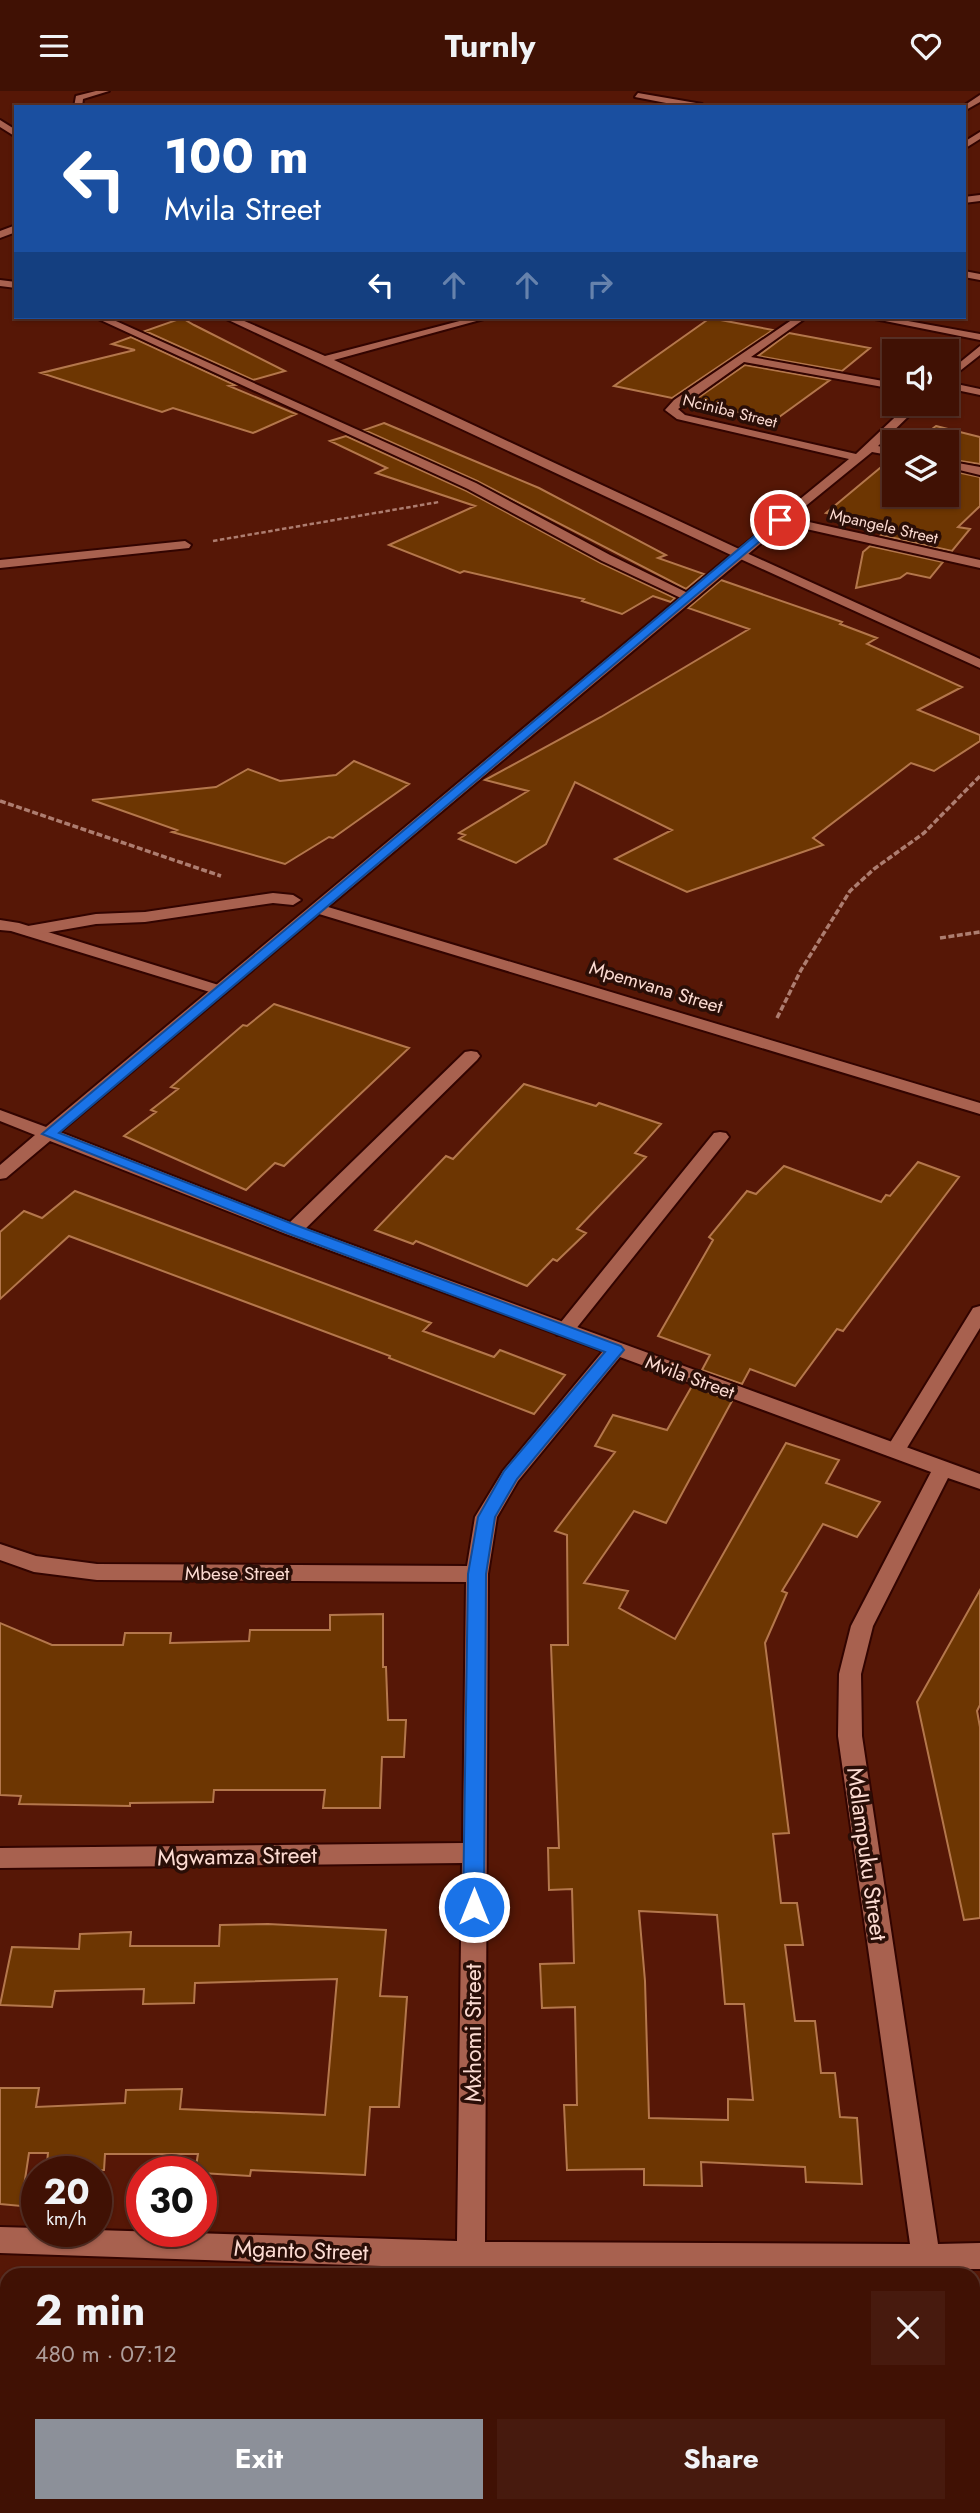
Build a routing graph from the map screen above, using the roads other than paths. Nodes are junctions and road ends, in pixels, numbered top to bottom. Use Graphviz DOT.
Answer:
graph roads {
  1 [pos="105,91"];
  2 [pos="648,91"];
  3 [pos="78,105"];
  4 [pos="691,105"];
  5 [pos="103,319"];
  6 [pos="232,319"];
  7 [pos="478,319"];
  8 [pos="799,319"];
  9 [pos="881,319"];
  10 [pos="980,337"];
  11 [pos="980,349"];
  12 [pos="741,358"];
  13 [pos="324,359"];
  14 [pos="959,367"];
  15 [pos="882,384"];
  16 [pos="959,388"];
  17 [pos="980,392"];
  18 [pos="903,416"];
  19 [pos="870,448"];
  20 [pos="882,450"];
  21 [pos="858,458"];
  22 [pos="959,467"];
  23 [pos="980,471"];
  24 [pos="780,520"];
  25 [pos="185,545"];
  26 [pos="740,554"];
  27 [pos="0,564"];
  28 [pos="980,564"];
  29 [pos="688,596"];
  30 [pos="980,664"];
  31 [pos="293,900"];
  32 [pos="319,909"];
  33 [pos="0,925"];
  34 [pos="28,931"];
  35 [pos="219,990"];
  36 [pos="471,1056"];
  37 [pos="980,1109"];
  38 [pos="0,1115"];
  39 [pos="49,1134"];
  40 [pos="720,1137"];
  41 [pos="0,1174"];
  42 [pos="293,1230"];
  43 [pos="980,1312"];
  44 [pos="564,1331"];
  45 [pos="615,1350"];
  46 [pos="895,1451"];
  47 [pos="943,1468"];
  48 [pos="980,1482"];
  49 [pos="0,1552"];
  50 [pos="477,1574"];
  51 [pos="474,1853"];
  52 [pos="0,1858"];
  53 [pos="0,2240"];
  54 [pos="471,2256"];
  55 [pos="980,2256"];
  56 [pos="926,2257"];
  1 -- 3 [label="street"];
  2 -- 4 [label="street"];
  5 -- 29 [label="street"];
  6 -- 13 [label="street"];
  7 -- 13 [label="street"];
  8 -- 12 [label="street, Nciniba Street"];
  9 -- 10 [label="street"];
  11 -- 14 [label="street"];
  12 -- 15 [label="street"];
  12 -- 21 [label="street, Nciniba Street"];
  13 -- 26 [label="street"];
  16 -- 17 [label="street"];
  18 -- 19 [label="street"];
  19 -- 20 [label="street"];
  19 -- 21 [label="street"];
  21 -- 24 [label="street"];
  22 -- 23 [label="street"];
  24 -- 26 [label="street"];
  24 -- 28 [label="street, Mpangele Street"];
  25 -- 27 [label="street"];
  26 -- 29 [label="street"];
  26 -- 30 [label="street"];
  29 -- 32 [label="street"];
  31 -- 34 [label="street"];
  32 -- 35 [label="street"];
  32 -- 37 [label="street, Mpemvana Street"];
  33 -- 34 [label="street"];
  34 -- 35 [label="street"];
  35 -- 39 [label="street"];
  36 -- 42 [label="street"];
  38 -- 39 [label="street, Mvila Street"];
  39 -- 41 [label="street"];
  39 -- 42 [label="street, Mvila Street"];
  40 -- 44 [label="street"];
  42 -- 44 [label="street, Mvila Street"];
  43 -- 46 [label="street"];
  44 -- 45 [label="street, Mvila Street"];
  45 -- 46 [label="street, Mvila Street"];
  45 -- 50 [label="street, Mxhomi Street"];
  46 -- 47 [label="street, Mvila Street"];
  47 -- 48 [label="street, Mvila Street"];
  47 -- 56 [label="street, Mdlampuku Street"];
  49 -- 50 [label="street, Mbese Street"];
  50 -- 51 [label="street, Mxhomi Street"];
  51 -- 52 [label="street, Mgwamza Street"];
  51 -- 54 [label="street, Mxhomi Street"];
  53 -- 54 [label="street, Mganto Street"];
  54 -- 56 [label="street, Mganto Street"];
  55 -- 56 [label="street, Mganto Street"];
}
